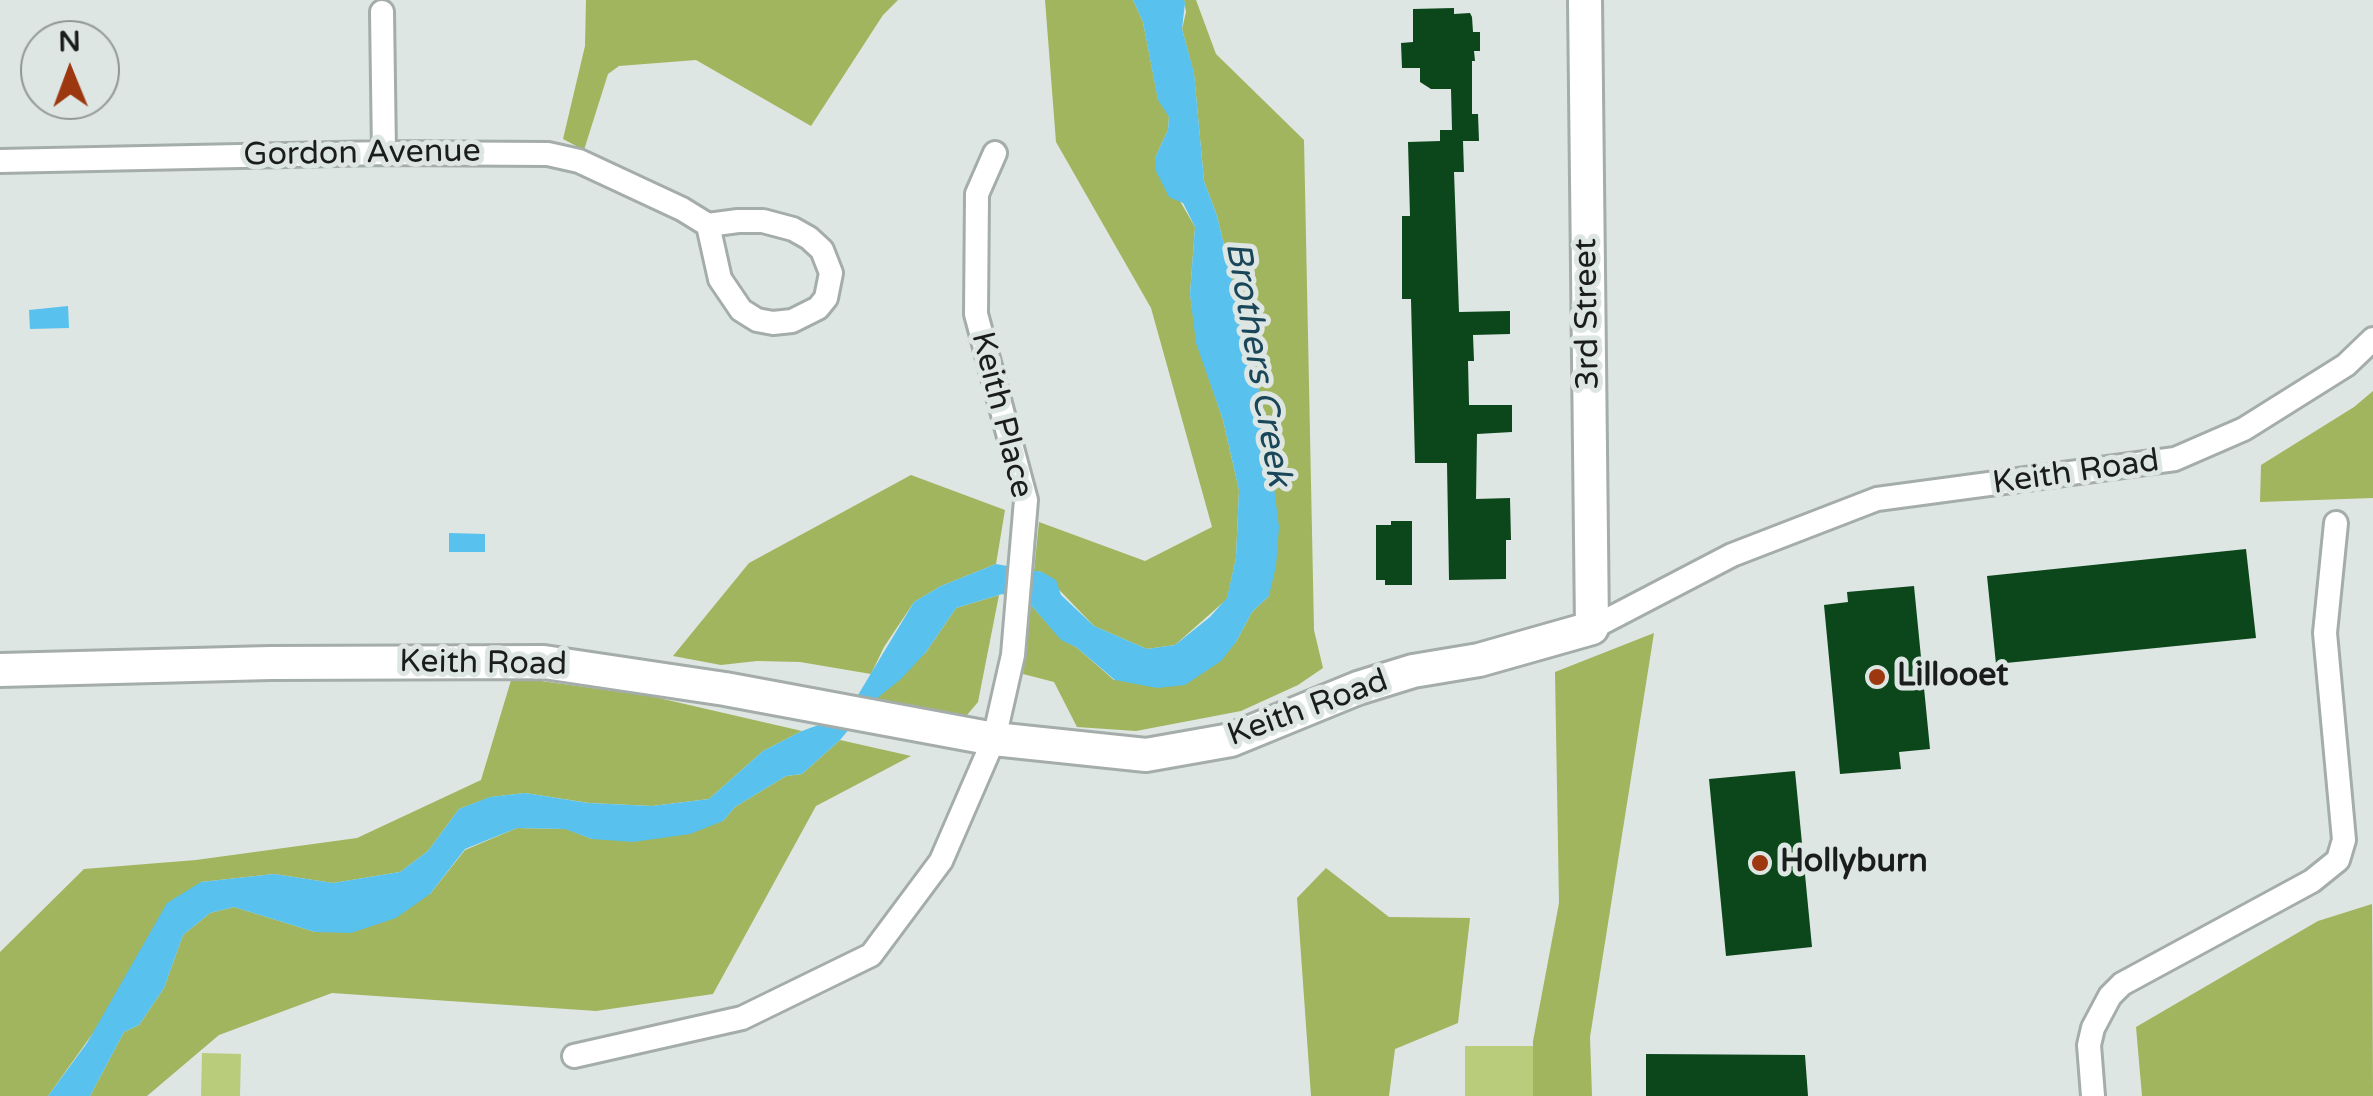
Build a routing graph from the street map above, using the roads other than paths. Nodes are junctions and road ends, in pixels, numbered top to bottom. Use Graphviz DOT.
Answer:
graph roads {
  1 [pos="1585,0"];
  2 [pos="382,12"];
  3 [pos="384,153"];
  4 [pos="995,153"];
  5 [pos="0,161"];
  6 [pos="708,225"];
  7 [pos="2373,339"];
  8 [pos="2336,523"];
  9 [pos="1592,628"];
  10 [pos="0,670"];
  11 [pos="994,739"];
  12 [pos="574,1056"];
  13 [pos="2092,1096"];
  1 -- 9 [label="street, 3rd Street"];
  2 -- 3 [label="street"];
  3 -- 5 [label="street, Gordon Avenue"];
  3 -- 6 [label="street, Gordon Avenue"];
  4 -- 11 [label="street, Keith Place"];
  6 -- 6 [label="street"];
  7 -- 9 [label="street, Keith Road"];
  8 -- 13 [label="street"];
  9 -- 11 [label="street, Keith Road"];
  10 -- 11 [label="street, Keith Road"];
  11 -- 12 [label="street, Keith Place"];
}
